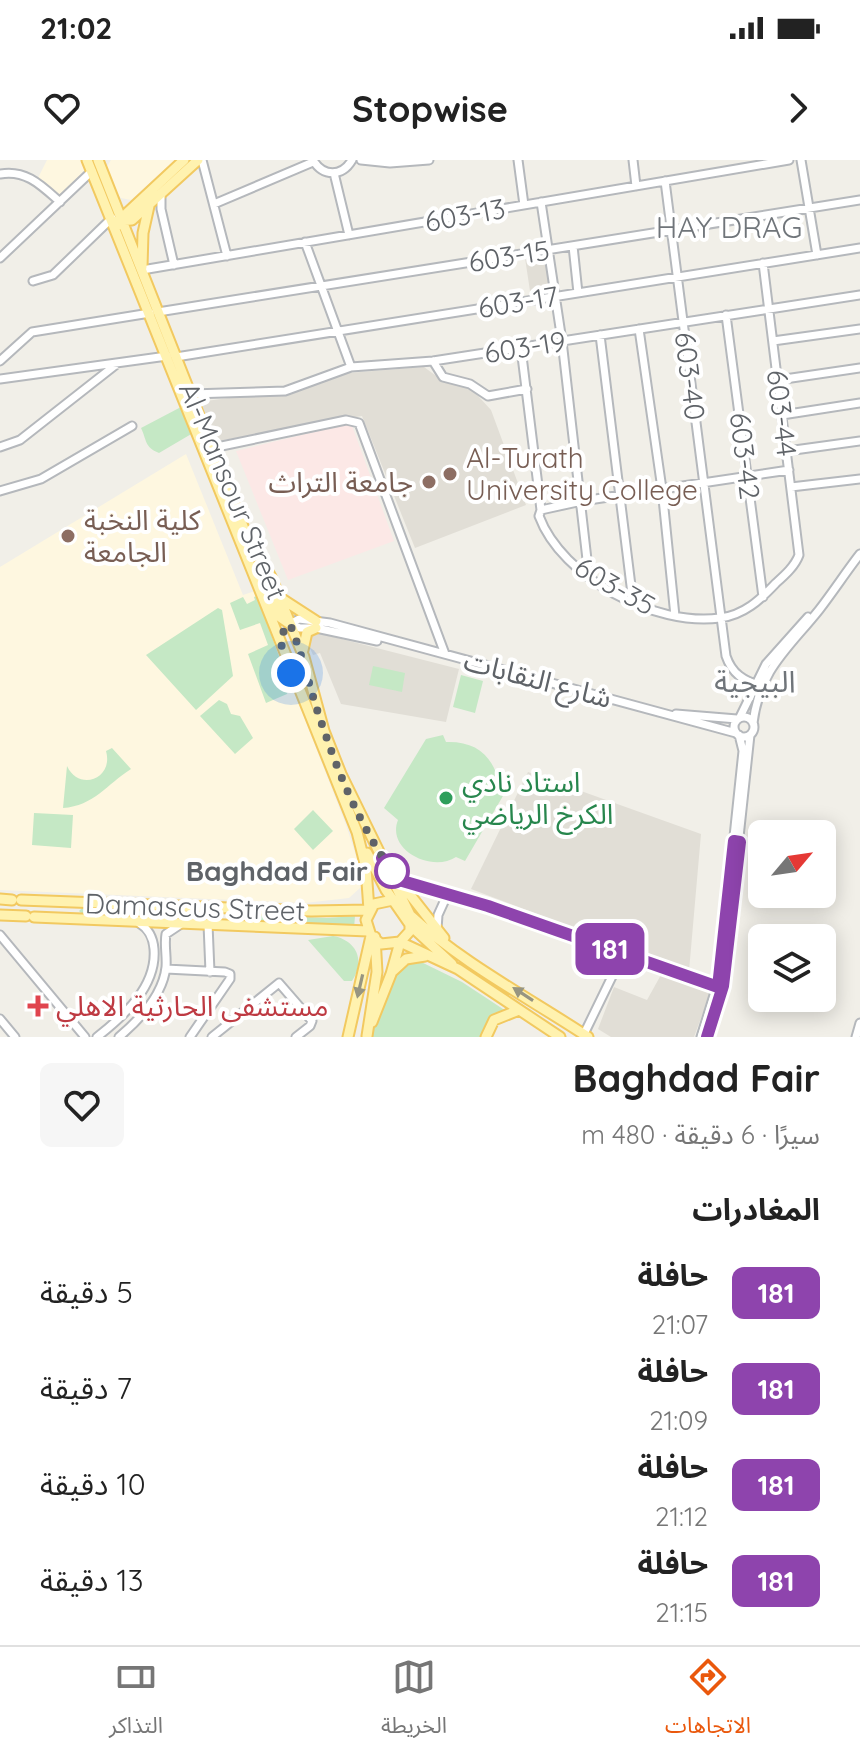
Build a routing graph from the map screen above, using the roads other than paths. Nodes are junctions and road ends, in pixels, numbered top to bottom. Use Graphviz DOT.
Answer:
graph roads {
  1 [pos="87,160"];
  2 [pos="184,160"];
  3 [pos="200,160"];
  4 [pos="352,160"];
  5 [pos="361,160"];
  6 [pos="426,160"];
  7 [pos="518,160"];
  8 [pos="633,160"];
  9 [pos="789,160"];
  10 [pos="801,160"];
  11 [pos="313,161"];
  12 [pos="756,163"];
  13 [pos="98,164"];
  14 [pos="334,173"];
  15 [pos="0,174"];
  16 [pos="665,181"];
  17 [pos="636,186"];
  18 [pos="111,193"];
  19 [pos="161,194"];
  20 [pos="860,200"];
  21 [pos="147,201"];
  22 [pos="60,202"];
  23 [pos="541,202"];
  24 [pos="214,204"];
  25 [pos="524,205"];
  26 [pos="810,208"];
  27 [pos="112,218"];
  28 [pos="123,222"];
  29 [pos="671,230"];
  30 [pos="349,235"];
  31 [pos="119,236"];
  32 [pos="305,242"];
  33 [pos="573,246"];
  34 [pos="860,248"];
  35 [pos="549,250"];
  36 [pos="817,255"];
  37 [pos="227,256"];
  38 [pos="0,258"];
  39 [pos="763,263"];
  40 [pos="174,265"];
  41 [pos="142,270"];
  42 [pos="677,277"];
  43 [pos="33,281"];
  44 [pos="321,286"];
  45 [pos="578,293"];
  46 [pos="860,295"];
  47 [pos="555,296"];
  48 [pos="769,308"];
  49 [pos="154,313"];
  50 [pos="726,315"];
  51 [pos="683,322"];
  52 [pos="639,329"];
  53 [pos="860,329"];
  54 [pos="337,331"];
  55 [pos="600,335"];
  56 [pos="562,341"];
  57 [pos="773,341"];
  58 [pos="521,348"];
  59 [pos="171,356"];
  60 [pos="0,361"];
  61 [pos="433,361"];
  62 [pos="119,362"];
  63 [pos="351,367"];
  64 [pos="860,368"];
  65 [pos="0,379"];
  66 [pos="778,380"];
  67 [pos="527,389"];
  68 [pos="191,394"];
  69 [pos="860,403"];
  70 [pos="782,415"];
  71 [pos="132,426"];
  72 [pos="860,441"];
  73 [pos="0,447"];
  74 [pos="212,448"];
  75 [pos="787,451"];
  76 [pos="789,470"];
  77 [pos="747,476"];
  78 [pos="860,479"];
  79 [pos="704,482"];
  80 [pos="791,487"];
  81 [pos="662,489"];
  82 [pos="0,491"];
  83 [pos="620,495"];
  84 [pos="582,501"];
  85 [pos="541,510"];
  86 [pos="244,548"];
  87 [pos="860,554"];
  88 [pos="795,563"];
  89 [pos="589,577"];
  90 [pos="278,594"];
  91 [pos="763,597"];
  92 [pos="633,602"];
  93 [pos="675,616"];
  94 [pos="722,618"];
  95 [pos="290,624"];
  96 [pos="316,624"];
  97 [pos="282,648"];
  98 [pos="445,654"];
  99 [pos="304,657"];
  100 [pos="760,683"];
  101 [pos="631,704"];
  102 [pos="738,718"];
  103 [pos="753,723"];
  104 [pos="737,734"];
  105 [pos="750,735"];
  106 [pos="357,832"];
  107 [pos="737,842"];
  108 [pos="382,858"];
  109 [pos="399,880"];
  110 [pos="368,890"];
  111 [pos="448,893"];
  112 [pos="0,899"];
  113 [pos="393,900"];
  114 [pos="62,903"];
  115 [pos="85,904"];
  116 [pos="219,908"];
  117 [pos="238,909"];
  118 [pos="343,911"];
  119 [pos="409,912"];
  120 [pos="365,914"];
  121 [pos="0,915"];
  122 [pos="61,918"];
  123 [pos="86,919"];
  124 [pos="137,922"];
  125 [pos="181,924"];
  126 [pos="212,924"];
  127 [pos="237,925"];
  128 [pos="411,926"];
  129 [pos="345,930"];
  130 [pos="437,930"];
  131 [pos="0,935"];
  132 [pos="371,936"];
  133 [pos="400,942"];
  134 [pos="451,947"];
  135 [pos="623,954"];
  136 [pos="426,956"];
  137 [pos="366,958"];
  138 [pos="377,962"];
  139 [pos="166,969"];
  140 [pos="458,969"];
  141 [pos="210,972"];
  142 [pos="391,974"];
  143 [pos="718,987"];
  144 [pos="519,1010"];
  145 [pos="0,1019"];
  146 [pos="860,1023"];
  147 [pos="367,1036"];
  148 [pos="586,1036"];
  149 [pos="15,1037"];
  150 [pos="85,1037"];
  151 [pos="97,1037"];
  152 [pos="119,1037"];
  153 [pos="190,1037"];
  154 [pos="212,1037"];
  155 [pos="296,1037"];
  156 [pos="348,1037"];
  157 [pos="486,1037"];
  158 [pos="560,1037"];
  159 [pos="704,1037"];
  160 [pos="856,1037"];
  1 -- 13 [label="main road, Al-Mansour Street"];
  2 -- 21 [label="main road"];
  3 -- 19 [label="main road"];
  3 -- 24 [label="street"];
  4 -- 14 [label="street"];
  5 -- 6 [label="street"];
  7 -- 25 [label="street"];
  8 -- 17 [label="street"];
  9 -- 12 [label="street, 603-13"];
  10 -- 26 [label="street"];
  11 -- 14 [label="street"];
  11 -- 24 [label="street"];
  12 -- 16 [label="street, 603-13"];
  13 -- 18 [label="main road, Al-Mansour Street"];
  13 -- 22 [label="street"];
  13 -- 27 [label="main road, Al-Mansour Street"];
  14 -- 30 [label="street"];
  15 -- 22 [label="street"];
  16 -- 17 [label="street, 603-13"];
  16 -- 29 [label="street, 603-40"];
  17 -- 23 [label="street, 603-13"];
  18 -- 21 [label="main road"];
  18 -- 28 [label="main road, Al-Mansour Street"];
  19 -- 21 [label="main road"];
  19 -- 40 [label="street"];
  20 -- 26 [label="street, 603-15"];
  21 -- 28 [label="main road"];
  21 -- 41 [label="main road"];
  22 -- 38 [label="street"];
  23 -- 25 [label="street, 603-13"];
  23 -- 35 [label="street"];
  24 -- 37 [label="street"];
  25 -- 30 [label="street, 603-13"];
  26 -- 29 [label="street, 603-15"];
  26 -- 36 [label="street"];
  27 -- 28 [label="main road"];
  27 -- 31 [label="main road, Al-Mansour Street"];
  27 -- 43 [label="street"];
  28 -- 31 [label="main road"];
  28 -- 41 [label="main road, Al-Mansour Street"];
  29 -- 33 [label="street, 603-15"];
  29 -- 42 [label="street, 603-40"];
  30 -- 32 [label="street, 603-13"];
  31 -- 49 [label="main road, Al-Mansour Street"];
  32 -- 37 [label="street, 603-13"];
  32 -- 44 [label="street"];
  33 -- 35 [label="street, 603-15"];
  33 -- 45 [label="street"];
  34 -- 36 [label="street, 603-17"];
  35 -- 44 [label="street, 603-15"];
  35 -- 47 [label="street"];
  36 -- 39 [label="street, 603-17"];
  37 -- 40 [label="street, 603-13"];
  39 -- 42 [label="street, 603-17"];
  39 -- 48 [label="street, 603-44"];
  40 -- 41 [label="street, 603-13"];
  41 -- 49 [label="main road, Al-Mansour Street"];
  42 -- 45 [label="street, 603-17"];
  42 -- 51 [label="street, 603-40"];
  44 -- 49 [label="street, 603-15"];
  44 -- 54 [label="street"];
  45 -- 47 [label="street, 603-17"];
  46 -- 48 [label="street, 603-19"];
  47 -- 54 [label="street, 603-17"];
  47 -- 56 [label="street"];
  48 -- 50 [label="street, 603-19"];
  48 -- 57 [label="street, 603-44"];
  49 -- 59 [label="main road, Al-Mansour Street"];
  49 -- 60 [label="street, 603-15"];
  50 -- 51 [label="street, 603-19"];
  50 -- 77 [label="street, 603-42"];
  51 -- 52 [label="street, 603-19"];
  51 -- 79 [label="street, 603-40"];
  52 -- 55 [label="street, 603-19"];
  52 -- 81 [label="street"];
  53 -- 57 [label="street"];
  54 -- 59 [label="street, 603-17"];
  54 -- 63 [label="street"];
  55 -- 56 [label="street, 603-19"];
  55 -- 83 [label="street"];
  56 -- 58 [label="street, 603-19"];
  56 -- 84 [label="street"];
  57 -- 66 [label="street, 603-44"];
  58 -- 61 [label="street, 603-19"];
  58 -- 67 [label="street, 603-35"];
  59 -- 62 [label="street, 603-17"];
  59 -- 68 [label="main road, Al-Mansour Street"];
  59 -- 86 [label="main road, Al-Mansour Street"];
  61 -- 63 [label="street, 603-19"];
  61 -- 67 [label="street"];
  62 -- 65 [label="street, 603-17"];
  62 -- 73 [label="street"];
  63 -- 68 [label="street, 603-19"];
  64 -- 66 [label="street"];
  66 -- 70 [label="street, 603-44"];
  67 -- 85 [label="street, 603-35"];
  68 -- 74 [label="main road, Al-Mansour Street"];
  69 -- 70 [label="street"];
  70 -- 75 [label="street, 603-44"];
  71 -- 82 [label="street"];
  72 -- 75 [label="street"];
  74 -- 90 [label="main road, Al-Mansour Street"];
  74 -- 98 [label="street"];
  75 -- 76 [label="street, 603-44"];
  76 -- 77 [label="street"];
  76 -- 80 [label="street, 603-44"];
  77 -- 79 [label="street"];
  77 -- 91 [label="street, 603-42"];
  78 -- 80 [label="street"];
  79 -- 81 [label="street"];
  79 -- 94 [label="street, 603-40"];
  80 -- 88 [label="street, 603-44"];
  81 -- 83 [label="street"];
  81 -- 93 [label="street"];
  83 -- 84 [label="street"];
  83 -- 92 [label="street"];
  84 -- 85 [label="street"];
  84 -- 89 [label="street"];
  85 -- 89 [label="street, 603-35"];
  86 -- 95 [label="main road"];
  86 -- 97 [label="main road, Al-Mansour Street"];
  87 -- 100 [label="street"];
  88 -- 91 [label="street, 603-35"];
  89 -- 92 [label="street, 603-35"];
  90 -- 95 [label="main road, Al-Mansour Street"];
  90 -- 96 [label="main road"];
  91 -- 94 [label="street, 603-35"];
  92 -- 93 [label="street, 603-35"];
  93 -- 94 [label="street, 603-35"];
  94 -- 100 [label="street, 603-40"];
  95 -- 96 [label="street, شارع النقابات"];
  95 -- 97 [label="main road"];
  95 -- 99 [label="main road, Al-Mansour Street"];
  96 -- 98 [label="street, شارع النقابات"];
  96 -- 99 [label="main road"];
  97 -- 106 [label="main road, Al-Mansour Street"];
  98 -- 101 [label="street, شارع النقابات"];
  99 -- 108 [label="main road, Al-Mansour Street"];
  100 -- 102 [label="street"];
  100 -- 103 [label="street"];
  101 -- 102 [label="street, شارع النقابات"];
  101 -- 104 [label="street, شارع النقابات"];
  102 -- 103 [label="street"];
  102 -- 104 [label="street"];
  103 -- 105 [label="street"];
  104 -- 105 [label="street"];
  104 -- 107 [label="street"];
  105 -- 107 [label="street"];
  106 -- 110 [label="main road, Al-Mansour Street"];
  106 -- 113 [label="main road"];
  107 -- 143 [label="street"];
  107 -- 159 [label="street"];
  108 -- 109 [label="main road"];
  108 -- 119 [label="main road, Al-Mansour Street"];
  109 -- 111 [label="street"];
  109 -- 130 [label="main road"];
  110 -- 118 [label="main road"];
  110 -- 120 [label="main road, Al-Mansour Street"];
  111 -- 130 [label="street"];
  111 -- 135 [label="street"];
  112 -- 114 [label="main road, Damascus Street"];
  113 -- 119 [label="main road"];
  113 -- 120 [label="main road"];
  113 -- 128 [label="main road"];
  114 -- 115 [label="main road, Damascus Street"];
  114 -- 122 [label="main road"];
  115 -- 116 [label="main road, Damascus Street"];
  115 -- 123 [label="main road"];
  116 -- 117 [label="main road, Damascus Street"];
  116 -- 126 [label="main road"];
  117 -- 118 [label="main road, Damascus Street"];
  117 -- 127 [label="main road"];
  118 -- 120 [label="main road, Damascus Street"];
  119 -- 128 [label="main road"];
  119 -- 134 [label="main road"];
  120 -- 132 [label="main road"];
  121 -- 122 [label="main road, Damascus Street"];
  122 -- 123 [label="main road, Damascus Street"];
  123 -- 124 [label="main road, Damascus Street"];
  124 -- 125 [label="main road, Damascus Street"];
  124 -- 151 [label="street"];
  125 -- 126 [label="main road, Damascus Street"];
  125 -- 139 [label="street"];
  126 -- 127 [label="main road, Damascus Street"];
  126 -- 141 [label="street"];
  127 -- 129 [label="main road, Damascus Street"];
  128 -- 133 [label="main road"];
  128 -- 140 [label="main road"];
  129 -- 132 [label="main road, Damascus Street"];
  129 -- 137 [label="main road"];
  130 -- 134 [label="main road"];
  131 -- 150 [label="street"];
  132 -- 133 [label="main road"];
  132 -- 137 [label="main road"];
  132 -- 138 [label="main road"];
  133 -- 136 [label="main road"];
  133 -- 142 [label="main road"];
  148 -- 134 [label="main road, one-way"];
  135 -- 143 [label="street"];
  135 -- 148 [label="street"];
  136 -- 140 [label="main road"];
  136 -- 142 [label="main road"];
  137 -- 138 [label="main road"];
  137 -- 156 [label="main road, one-way"];
  138 -- 147 [label="main road"];
  139 -- 141 [label="street"];
  139 -- 152 [label="street"];
  140 -- 144 [label="main road"];
  141 -- 153 [label="street"];
  142 -- 147 [label="main road"];
  143 -- 159 [label="street"];
  144 -- 157 [label="main road"];
  144 -- 158 [label="main road"];
  145 -- 149 [label="street"];
  146 -- 160 [label="street"];
  154 -- 155 [label="street"];
}
